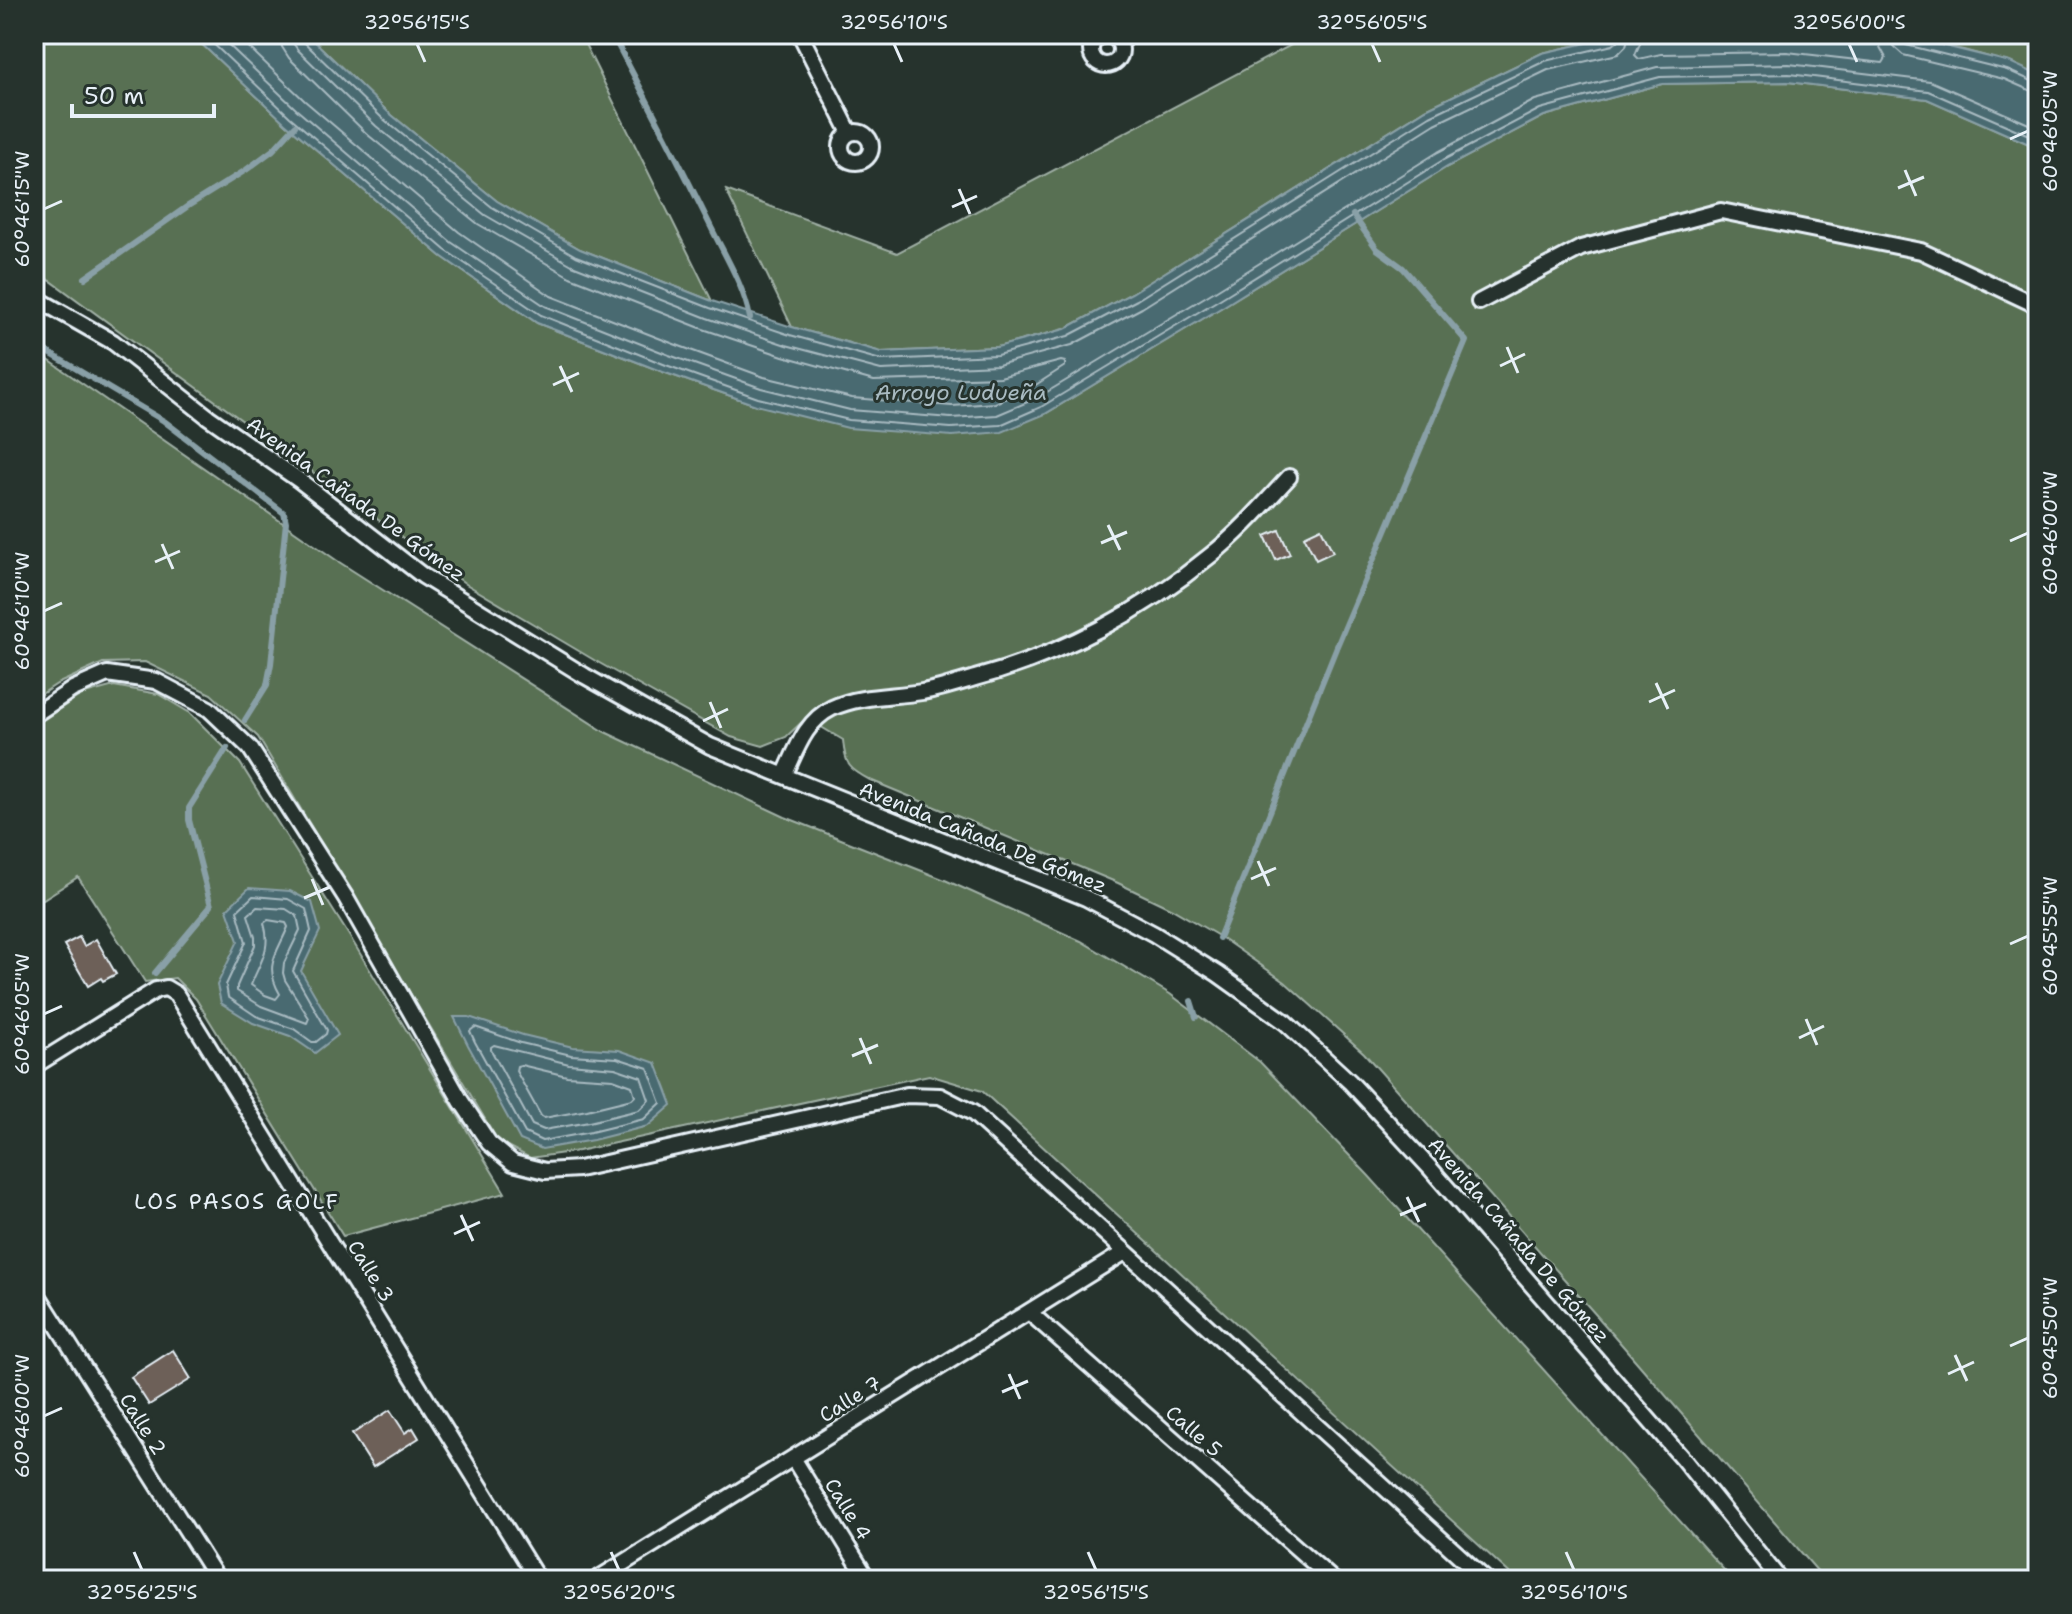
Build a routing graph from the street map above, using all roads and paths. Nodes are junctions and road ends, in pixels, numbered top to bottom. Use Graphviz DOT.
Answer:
graph roads {
  1 [pos="800,34"];
  2 [pos="850,133"];
  3 [pos="34,297"];
  4 [pos="1479,302"];
  5 [pos="2038,306"];
  6 [pos="1289,477"];
  7 [pos="34,715"];
  8 [pos="784,776"];
  9 [pos="34,1066"];
  10 [pos="1125,1252"];
  11 [pos="34,1289"];
  12 [pos="1029,1312"];
  13 [pos="793,1458"];
  14 [pos="218,1580"];
  15 [pos="538,1580"];
  16 [pos="596,1580"];
  17 [pos="868,1580"];
  18 [pos="1333,1580"];
  19 [pos="1486,1580"];
  20 [pos="1780,1580"];
  1 -- 2 [label="street"];
  3 -- 8 [label="street, Avenida Cañada De Gómez"];
  4 -- 5 [label="street"];
  6 -- 8 [label="street"];
  7 -- 10 [label="street"];
  8 -- 20 [label="street, Avenida Cañada De Gómez"];
  9 -- 15 [label="street, Calle 3"];
  10 -- 12 [label="street, Calle 7"];
  10 -- 19 [label="street"];
  11 -- 14 [label="street, Calle 2"];
  12 -- 13 [label="street, Calle 7"];
  12 -- 18 [label="street, Calle 5"];
  13 -- 16 [label="street, Calle 7"];
  13 -- 17 [label="street, Calle 4"];
}
